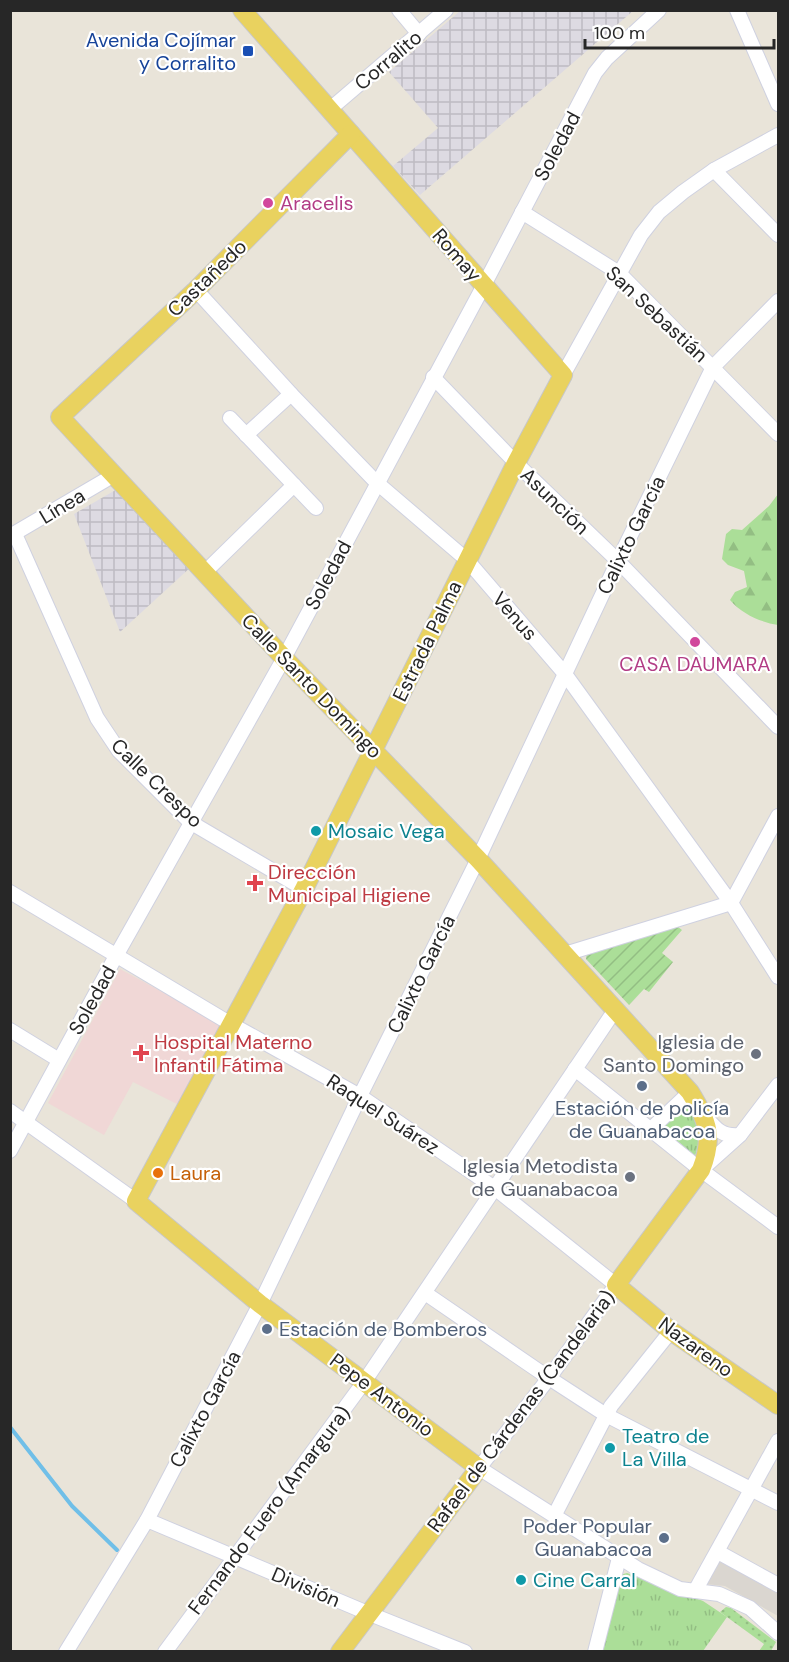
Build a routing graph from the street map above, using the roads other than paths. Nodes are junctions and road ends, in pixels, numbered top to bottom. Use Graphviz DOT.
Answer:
graph roads {
  1 [pos="242,10"];
  2 [pos="399,10"];
  3 [pos="446,10"];
  4 [pos="658,10"];
  5 [pos="738,10"];
  6 [pos="419,34"];
  7 [pos="778,105"];
  8 [pos="330,110"];
  9 [pos="351,134"];
  10 [pos="778,135"];
  11 [pos="714,170"];
  12 [pos="522,212"];
  13 [pos="778,235"];
  14 [pos="619,273"];
  15 [pos="484,285"];
  16 [pos="196,290"];
  17 [pos="778,302"];
  18 [pos="713,367"];
  19 [pos="563,375"];
  20 [pos="434,377"];
  21 [pos="291,394"];
  22 [pos="60,417"];
  23 [pos="230,418"];
  24 [pos="778,434"];
  25 [pos="246,435"];
  26 [pos="516,463"];
  27 [pos="114,475"];
  28 [pos="376,482"];
  29 [pos="294,485"];
  30 [pos="316,508"];
  31 [pos="13,535"];
  32 [pos="467,560"];
  33 [pos="618,561"];
  34 [pos="205,572"];
  35 [pos="284,657"];
  36 [pos="565,674"];
  37 [pos="778,727"];
  38 [pos="374,750"];
  39 [pos="778,816"];
  40 [pos="190,822"];
  41 [pos="478,859"];
  42 [pos="304,889"];
  43 [pos="10,892"];
  44 [pos="731,903"];
  45 [pos="565,954"];
  46 [pos="764,954"];
  47 [pos="116,956"];
  48 [pos="778,963"];
  49 [pos="778,977"];
  50 [pos="615,1010"];
  51 [pos="231,1024"];
  52 [pos="10,1030"];
  53 [pos="59,1060"];
  54 [pos="575,1069"];
  55 [pos="778,1085"];
  56 [pos="690,1092"];
  57 [pos="360,1096"];
  58 [pos="10,1111"];
  59 [pos="701,1111"];
  60 [pos="26,1122"];
  61 [pos="651,1130"];
  62 [pos="740,1135"];
  63 [pos="10,1151"];
  64 [pos="701,1170"];
  65 [pos="496,1189"];
  66 [pos="136,1201"];
  67 [pos="778,1227"];
  68 [pos="616,1285"];
  69 [pos="425,1293"];
  70 [pos="260,1304"];
  71 [pos="671,1332"];
  72 [pos="549,1378"];
  73 [pos="364,1382"];
  74 [pos="778,1405"];
  75 [pos="606,1415"];
  76 [pos="778,1441"];
  77 [pos="479,1468"];
  78 [pos="753,1488"];
  79 [pos="778,1503"];
  80 [pos="554,1516"];
  81 [pos="147,1520"];
  82 [pos="718,1552"];
  83 [pos="233,1557"];
  84 [pos="620,1558"];
  85 [pos="778,1586"];
  86 [pos="695,1590"];
  87 [pos="370,1614"];
  88 [pos="778,1633"];
  89 [pos="66,1652"];
  90 [pos="165,1652"];
  91 [pos="340,1652"];
  92 [pos="465,1652"];
  93 [pos="595,1652"];
  1 -- 8 [label="main road, Romay"];
  2 -- 6 [label="street"];
  3 -- 6 [label="street, Corralito"];
  4 -- 12 [label="street, Soledad"];
  5 -- 7 [label="street"];
  6 -- 8 [label="street, Corralito"];
  8 -- 9 [label="main road, Romay"];
  9 -- 15 [label="main road, Romay"];
  9 -- 16 [label="main road, Castañedo"];
  10 -- 11 [label="street, Estrada Palma"];
  11 -- 13 [label="street"];
  11 -- 14 [label="street, Estrada Palma"];
  12 -- 14 [label="street, San Sebastián"];
  12 -- 15 [label="street, Soledad"];
  14 -- 18 [label="street, San Sebastián"];
  14 -- 19 [label="street, Estrada Palma"];
  15 -- 19 [label="main road, Romay"];
  15 -- 20 [label="street, Soledad"];
  16 -- 21 [label="street, Venus"];
  16 -- 22 [label="main road, Castañedo"];
  17 -- 18 [label="street, Calixto García"];
  18 -- 24 [label="street, San Sebastián"];
  18 -- 33 [label="street, Calixto García"];
  19 -- 26 [label="main road, Estrada Palma"];
  20 -- 26 [label="street, Asunción"];
  20 -- 28 [label="street, Soledad"];
  21 -- 25 [label="street"];
  21 -- 28 [label="street, Venus"];
  22 -- 27 [label="main road, Calle Santo Domingo"];
  23 -- 25 [label="street"];
  25 -- 29 [label="street"];
  26 -- 32 [label="main road, Estrada Palma"];
  26 -- 33 [label="street, Asunción"];
  27 -- 31 [label="street, Línea"];
  27 -- 34 [label="main road, Calle Santo Domingo"];
  28 -- 32 [label="street, Venus"];
  28 -- 35 [label="street, Soledad"];
  29 -- 30 [label="street"];
  29 -- 34 [label="street"];
  31 -- 40 [label="street, Calle Crespo"];
  32 -- 36 [label="street, Venus"];
  32 -- 38 [label="main road, Estrada Palma"];
  33 -- 36 [label="street, Calixto García"];
  33 -- 37 [label="street, Asunción"];
  34 -- 35 [label="main road, Calle Santo Domingo"];
  35 -- 38 [label="main road, Calle Santo Domingo"];
  35 -- 40 [label="street, Soledad"];
  36 -- 41 [label="street, Calixto García"];
  36 -- 44 [label="street, Venus"];
  38 -- 41 [label="main road, Calle Santo Domingo"];
  38 -- 42 [label="main road, Estrada Palma"];
  39 -- 44 [label="street"];
  40 -- 42 [label="street, Calle Crespo"];
  40 -- 47 [label="street, Soledad"];
  41 -- 45 [label="main road, Calle Santo Domingo"];
  41 -- 57 [label="street, Calixto García"];
  42 -- 51 [label="main road, Estrada Palma"];
  43 -- 47 [label="street, Raquel Suárez"];
  44 -- 45 [label="street"];
  44 -- 46 [label="street, Venus"];
  45 -- 50 [label="main road, Calle Santo Domingo"];
  46 -- 48 [label="street, Venus"];
  46 -- 49 [label="street, Venus"];
  47 -- 51 [label="street, Raquel Suárez"];
  47 -- 53 [label="street, Soledad"];
  50 -- 54 [label="street, Fernando Fuero (Amargura)"];
  50 -- 56 [label="main road, Calle Santo Domingo"];
  51 -- 57 [label="street, Raquel Suárez"];
  51 -- 66 [label="main road, Estrada Palma"];
  52 -- 53 [label="street"];
  53 -- 60 [label="street, Soledad"];
  54 -- 61 [label="street"];
  54 -- 65 [label="street, Fernando Fuero (Amargura)"];
  55 -- 62 [label="street"];
  56 -- 59 [label="main road, Calle Santo Domingo"];
  56 -- 61 [label="street"];
  57 -- 65 [label="street, Raquel Suárez"];
  57 -- 70 [label="street, Calixto García"];
  58 -- 60 [label="street, Pepe Antonio"];
  59 -- 62 [label="street"];
  59 -- 64 [label="main road, Calle Santo Domingo"];
  60 -- 63 [label="street, Soledad"];
  60 -- 66 [label="street, Pepe Antonio"];
  61 -- 64 [label="street"];
  62 -- 64 [label="street"];
  64 -- 67 [label="street"];
  64 -- 68 [label="main road, Rafael de Cárdenas (Candelaria)"];
  65 -- 68 [label="street, Raquel Suárez"];
  65 -- 69 [label="street, Fernando Fuero (Amargura)"];
  66 -- 70 [label="main road, Pepe Antonio"];
  68 -- 71 [label="main road, Nazareno"];
  68 -- 72 [label="street, Rafael de Cárdenas (Candelaria)"];
  69 -- 72 [label="street"];
  69 -- 73 [label="street, Fernando Fuero (Amargura)"];
  70 -- 73 [label="main road, Pepe Antonio"];
  70 -- 81 [label="street, Calixto García"];
  71 -- 74 [label="main road, Nazareno"];
  71 -- 75 [label="street"];
  72 -- 75 [label="street"];
  72 -- 77 [label="street, Rafael de Cárdenas (Candelaria)"];
  73 -- 77 [label="main road, Pepe Antonio"];
  73 -- 83 [label="street, Fernando Fuero (Amargura)"];
  75 -- 78 [label="street"];
  75 -- 80 [label="street"];
  76 -- 78 [label="street"];
  77 -- 80 [label="street, Pepe Antonio"];
  77 -- 87 [label="main road, Rafael de Cárdenas (Candelaria)"];
  78 -- 79 [label="street"];
  78 -- 82 [label="street"];
  80 -- 84 [label="street, Pepe Antonio"];
  81 -- 83 [label="street, División"];
  81 -- 89 [label="street, Calixto García"];
  82 -- 85 [label="street"];
  82 -- 86 [label="street"];
  83 -- 87 [label="street, División"];
  83 -- 90 [label="street, Fernando Fuero (Amargura)"];
  84 -- 86 [label="street, Pepe Antonio"];
  84 -- 93 [label="street"];
  86 -- 88 [label="street, Pepe Antonio"];
  87 -- 91 [label="main road, Rafael de Cárdenas (Candelaria)"];
  87 -- 92 [label="street, División"];
}
